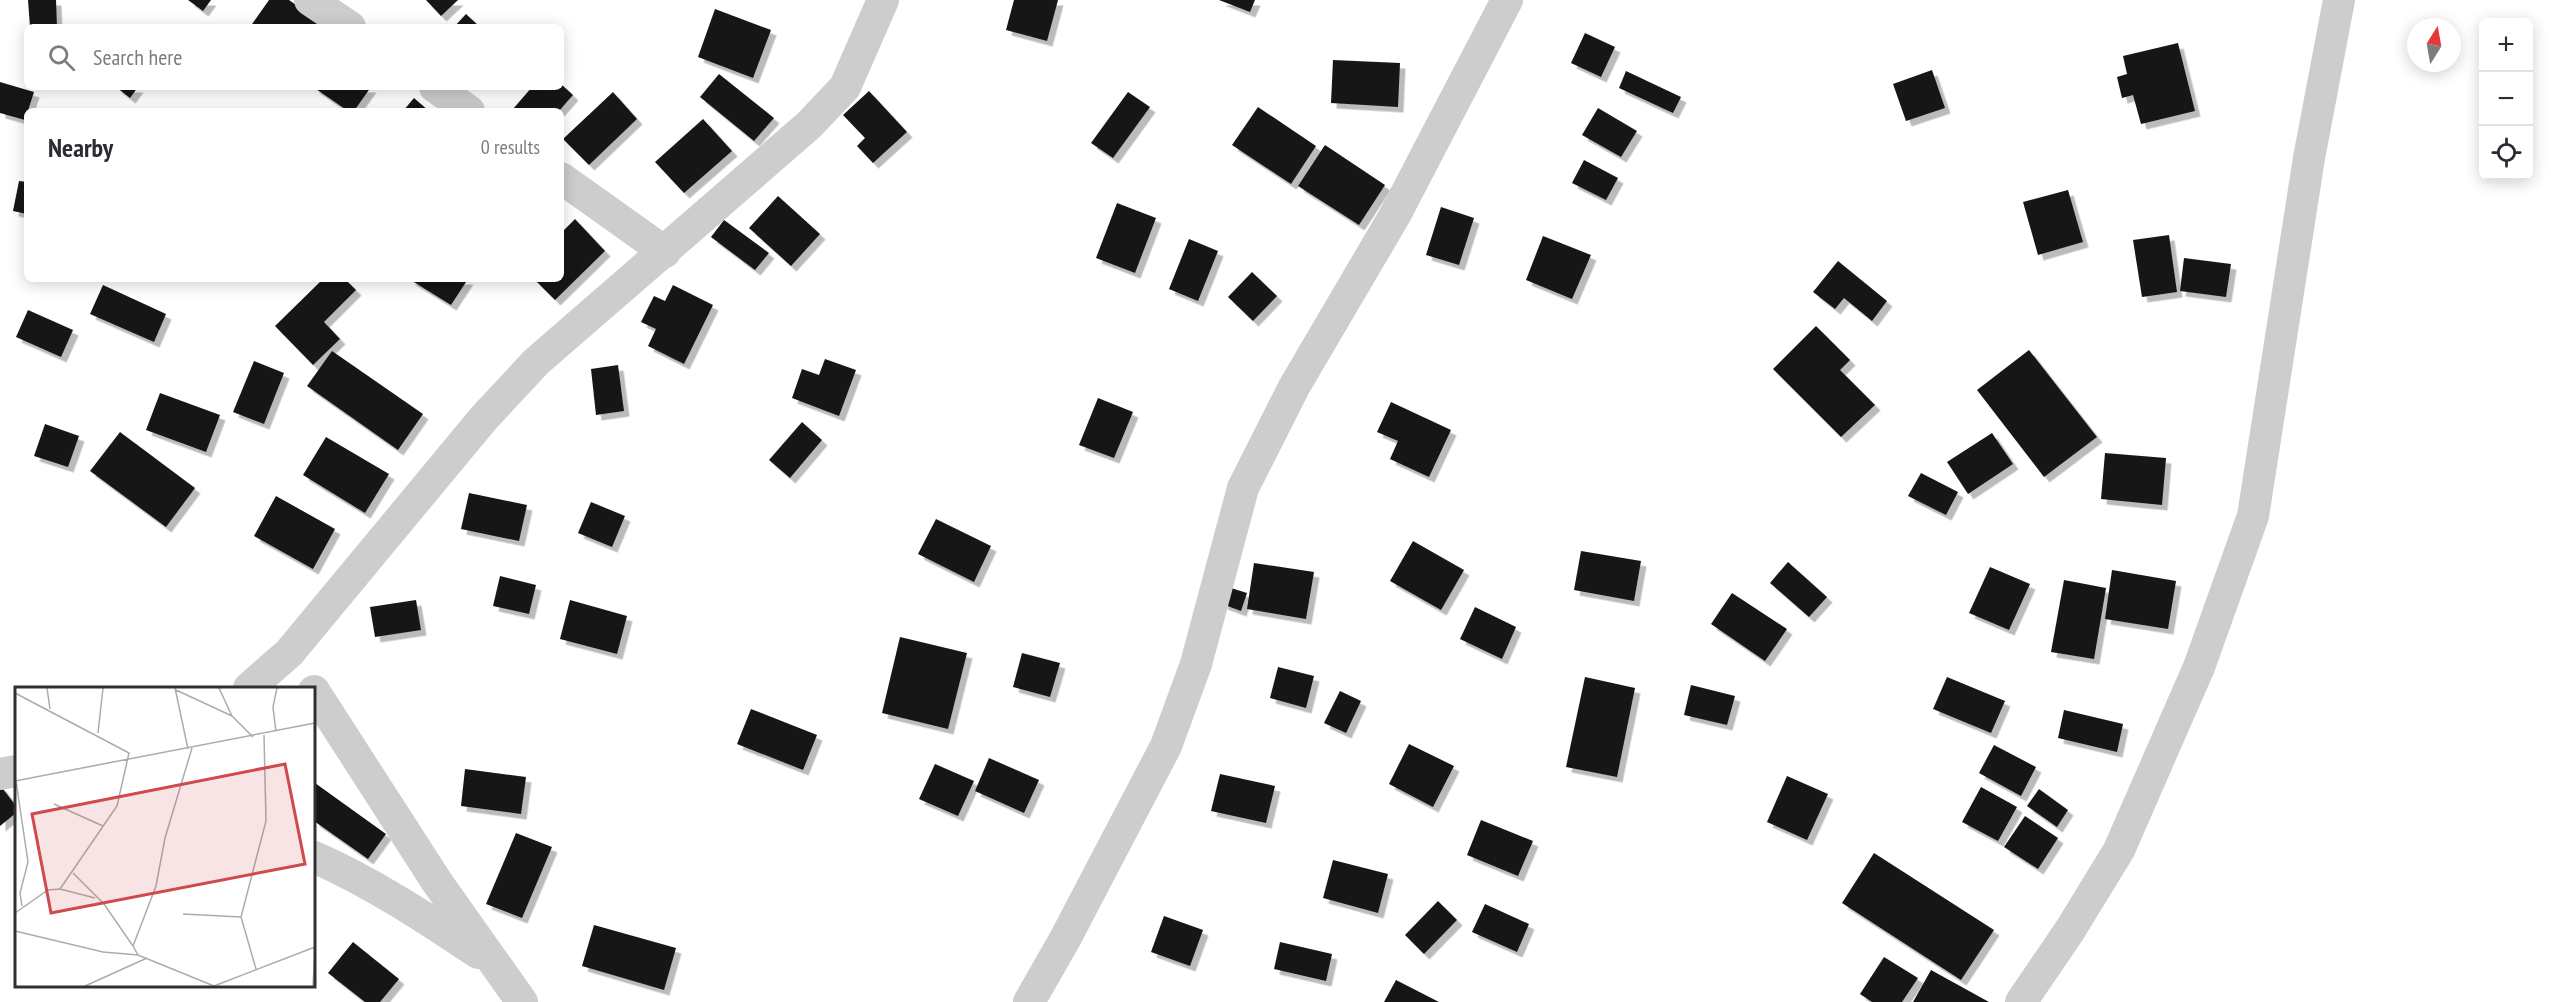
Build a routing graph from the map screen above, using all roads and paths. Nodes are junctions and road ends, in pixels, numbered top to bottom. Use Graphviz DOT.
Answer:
graph roads {
  1 [pos="310,0"];
  2 [pos="883,0"];
  3 [pos="1507,0"];
  4 [pos="2340,0"];
  5 [pos="346,24"];
  6 [pos="439,90"];
  7 [pos="464,108"];
  8 [pos="564,180"];
  9 [pos="665,252"];
  10 [pos="289,653"];
  11 [pos="250,687"];
  12 [pos="311,687"];
  13 [pos="315,693"];
  14 [pos="15,771"];
  15 [pos="0,774"];
  16 [pos="315,856"];
  17 [pos="492,962"];
  18 [pos="522,1002"];
  19 [pos="1029,1002"];
  20 [pos="2021,1002"];
  1 -- 5 [label="street"];
  2 -- 9 [label="street"];
  3 -- 19 [label="street"];
  4 -- 20 [label="street"];
  6 -- 7 [label="street"];
  8 -- 9 [label="street"];
  9 -- 10 [label="street"];
  10 -- 11 [label="street"];
  10 -- 12 [label="street"];
  13 -- 17 [label="street"];
  14 -- 15 [label="street"];
  16 -- 17 [label="street"];
  17 -- 18 [label="street"];
}
